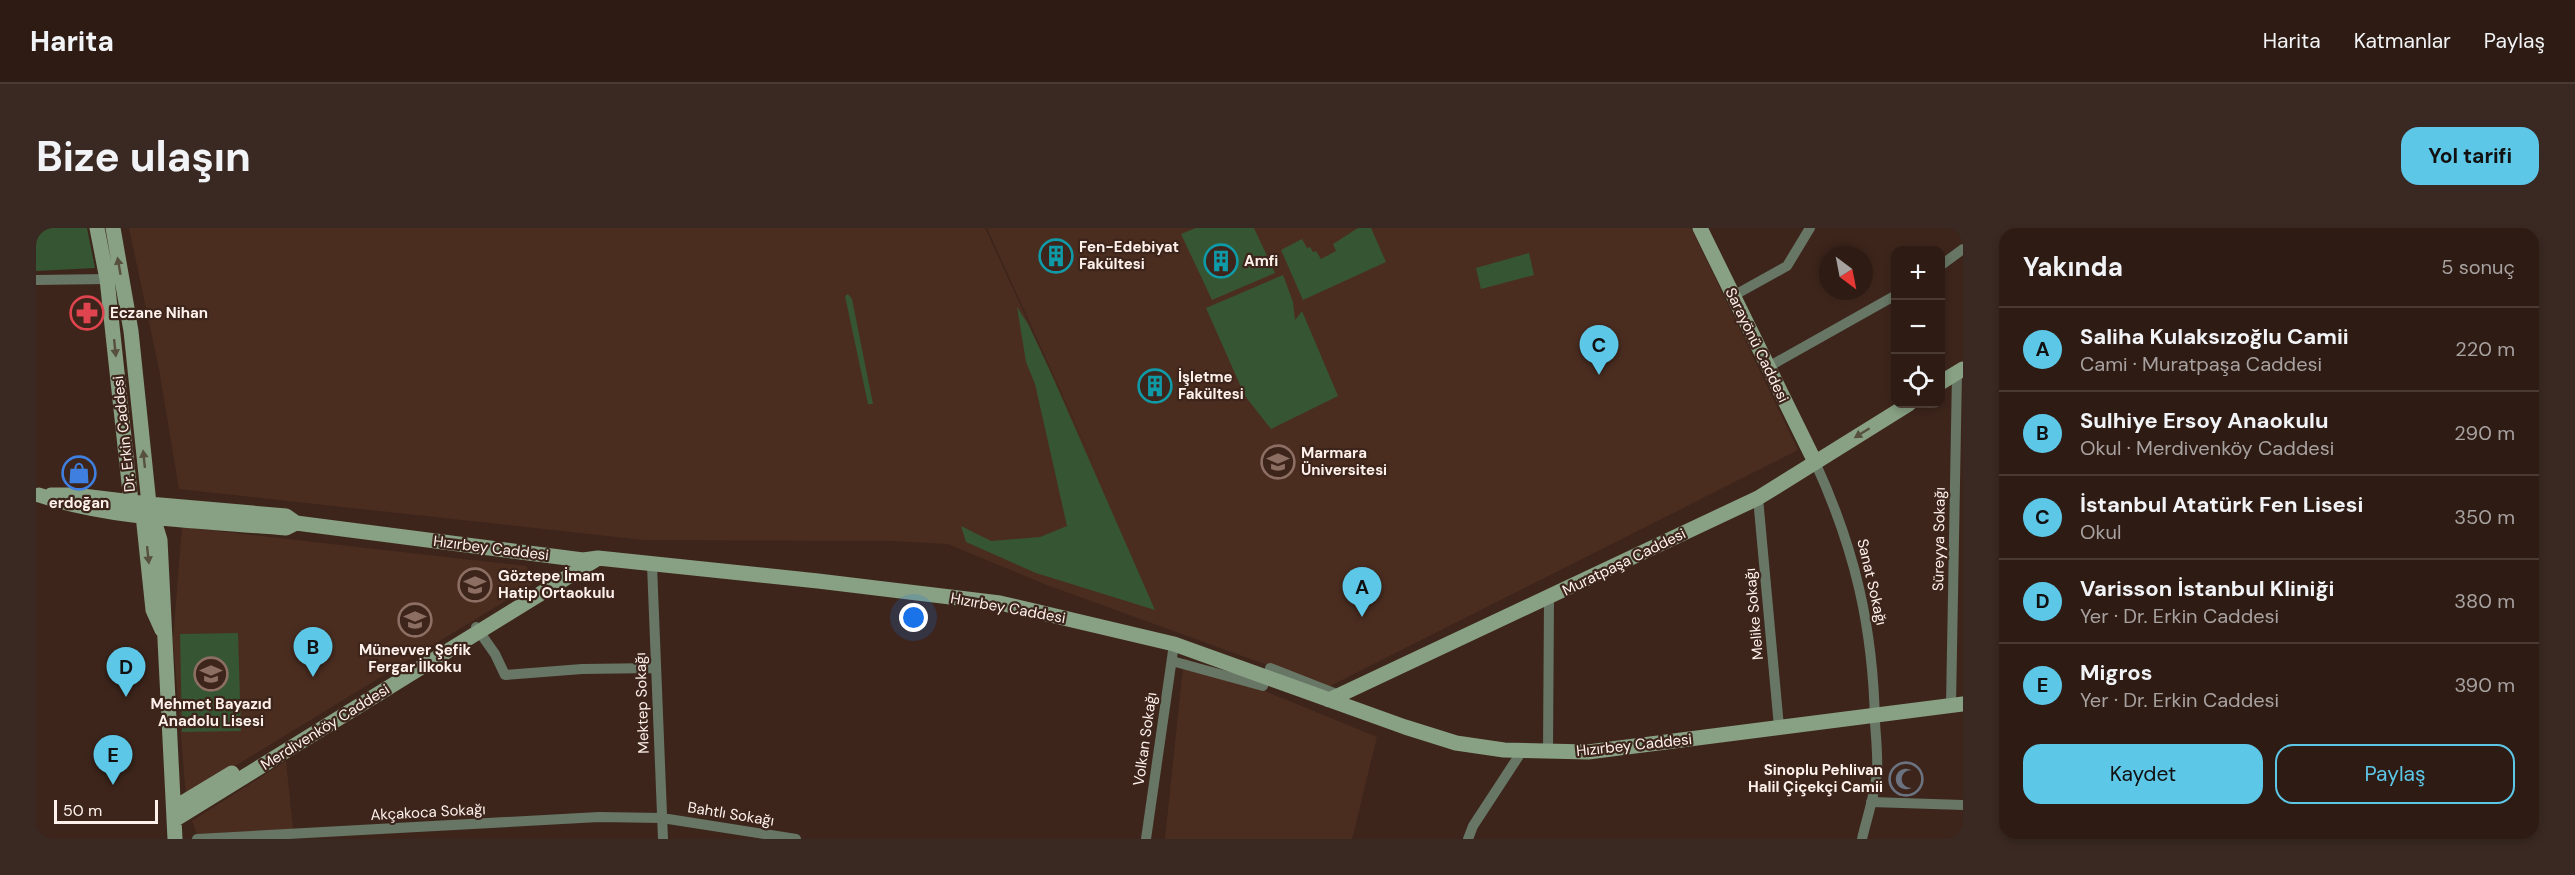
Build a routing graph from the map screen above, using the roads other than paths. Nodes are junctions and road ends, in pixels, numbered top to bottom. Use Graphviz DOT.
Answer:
graph roads {
  1 [pos="97,228"];
  2 [pos="113,228"];
  3 [pos="1700,228"];
  4 [pos="1810,228"];
  5 [pos="1963,249"];
  6 [pos="1945,264"];
  7 [pos="107,279"];
  8 [pos="36,280"];
  9 [pos="1733,296"];
  10 [pos="1891,298"];
  11 [pos="1768,367"];
  12 [pos="1960,371"];
  13 [pos="1945,380"];
  14 [pos="1903,408"];
  15 [pos="1815,462"];
  16 [pos="38,495"];
  17 [pos="1758,498"];
  18 [pos="131,502"];
  19 [pos="149,512"];
  20 [pos="591,559"];
  21 [pos="652,565"];
  22 [pos="1549,598"];
  23 [pos="478,629"];
  24 [pos="1174,644"];
  25 [pos="1172,661"];
  26 [pos="656,668"];
  27 [pos="1270,668"];
  28 [pos="1263,686"];
  29 [pos="1334,697"];
  30 [pos="1957,704"];
  31 [pos="1875,715"];
  32 [pos="1779,727"];
  33 [pos="1522,751"];
  34 [pos="1548,752"];
  35 [pos="1871,802"];
  36 [pos="1963,805"];
  37 [pos="174,814"];
  38 [pos="662,818"];
  39 [pos="175,839"];
  40 [pos="197,839"];
  41 [pos="663,839"];
  42 [pos="796,839"];
  43 [pos="1146,839"];
  44 [pos="1468,839"];
  45 [pos="1862,839"];
  1 -- 7 [label="street, Dr. Erkin Caddesi"];
  19 -- 2 [label="street, Dr. Erkin Caddesi, one-way"];
  3 -- 9 [label="street, Sarayönü Caddesi"];
  4 -- 9 [label="street"];
  5 -- 6 [label="street"];
  7 -- 8 [label="street"];
  7 -- 18 [label="street, Dr. Erkin Caddesi, one-way"];
  9 -- 11 [label="street, Sarayönü Caddesi"];
  10 -- 11 [label="street"];
  11 -- 15 [label="street, Sarayönü Caddesi"];
  12 -- 13 [label="street"];
  12 -- 30 [label="street, Süreyya Sokağı"];
  14 -- 15 [label="street, Muratpaşa Caddesi, one-way"];
  15 -- 17 [label="street, Muratpaşa Caddesi"];
  15 -- 31 [label="street, Sanat Sokağı"];
  16 -- 18 [label="street, Hızırbey Caddesi"];
  16 -- 19 [label="street, Hızırbey Caddesi"];
  17 -- 22 [label="street, Muratpaşa Caddesi"];
  17 -- 32 [label="street, Melike Sokağı"];
  18 -- 19 [label="street, Hızırbey Caddesi"];
  19 -- 20 [label="street, Hızırbey Caddesi"];
  19 -- 37 [label="street, Dr. Erkin Caddesi"];
  20 -- 21 [label="street, Hızırbey Caddesi"];
  20 -- 23 [label="street"];
  21 -- 24 [label="street, Hızırbey Caddesi"];
  21 -- 26 [label="street, Mektep Sokağı"];
  22 -- 29 [label="street, Muratpaşa Caddesi"];
  22 -- 34 [label="street"];
  23 -- 26 [label="street"];
  23 -- 37 [label="street"];
  24 -- 25 [label="street, Volkan Sokağı"];
  24 -- 29 [label="street, Hızırbey Caddesi"];
  25 -- 28 [label="street"];
  25 -- 43 [label="street, Volkan Sokağı"];
  26 -- 38 [label="street, Mektep Sokağı"];
  27 -- 29 [label="street, Hızırbey Caddesi"];
  29 -- 33 [label="street, Hızırbey Caddesi"];
  30 -- 31 [label="street, Hızırbey Caddesi"];
  31 -- 32 [label="street, Hızırbey Caddesi"];
  31 -- 35 [label="street, Sanat Sokağı"];
  32 -- 34 [label="street, Hızırbey Caddesi"];
  33 -- 34 [label="street, Hızırbey Caddesi"];
  33 -- 44 [label="street"];
  35 -- 36 [label="street"];
  35 -- 45 [label="street, Sanat Sokağı"];
  37 -- 39 [label="street, Dr. Erkin Caddesi"];
  38 -- 40 [label="street, Akçakoca Sokağı"];
  38 -- 41 [label="street, Mektep Sokağı"];
  38 -- 42 [label="street, Bahtlı Sokağı"];
}
